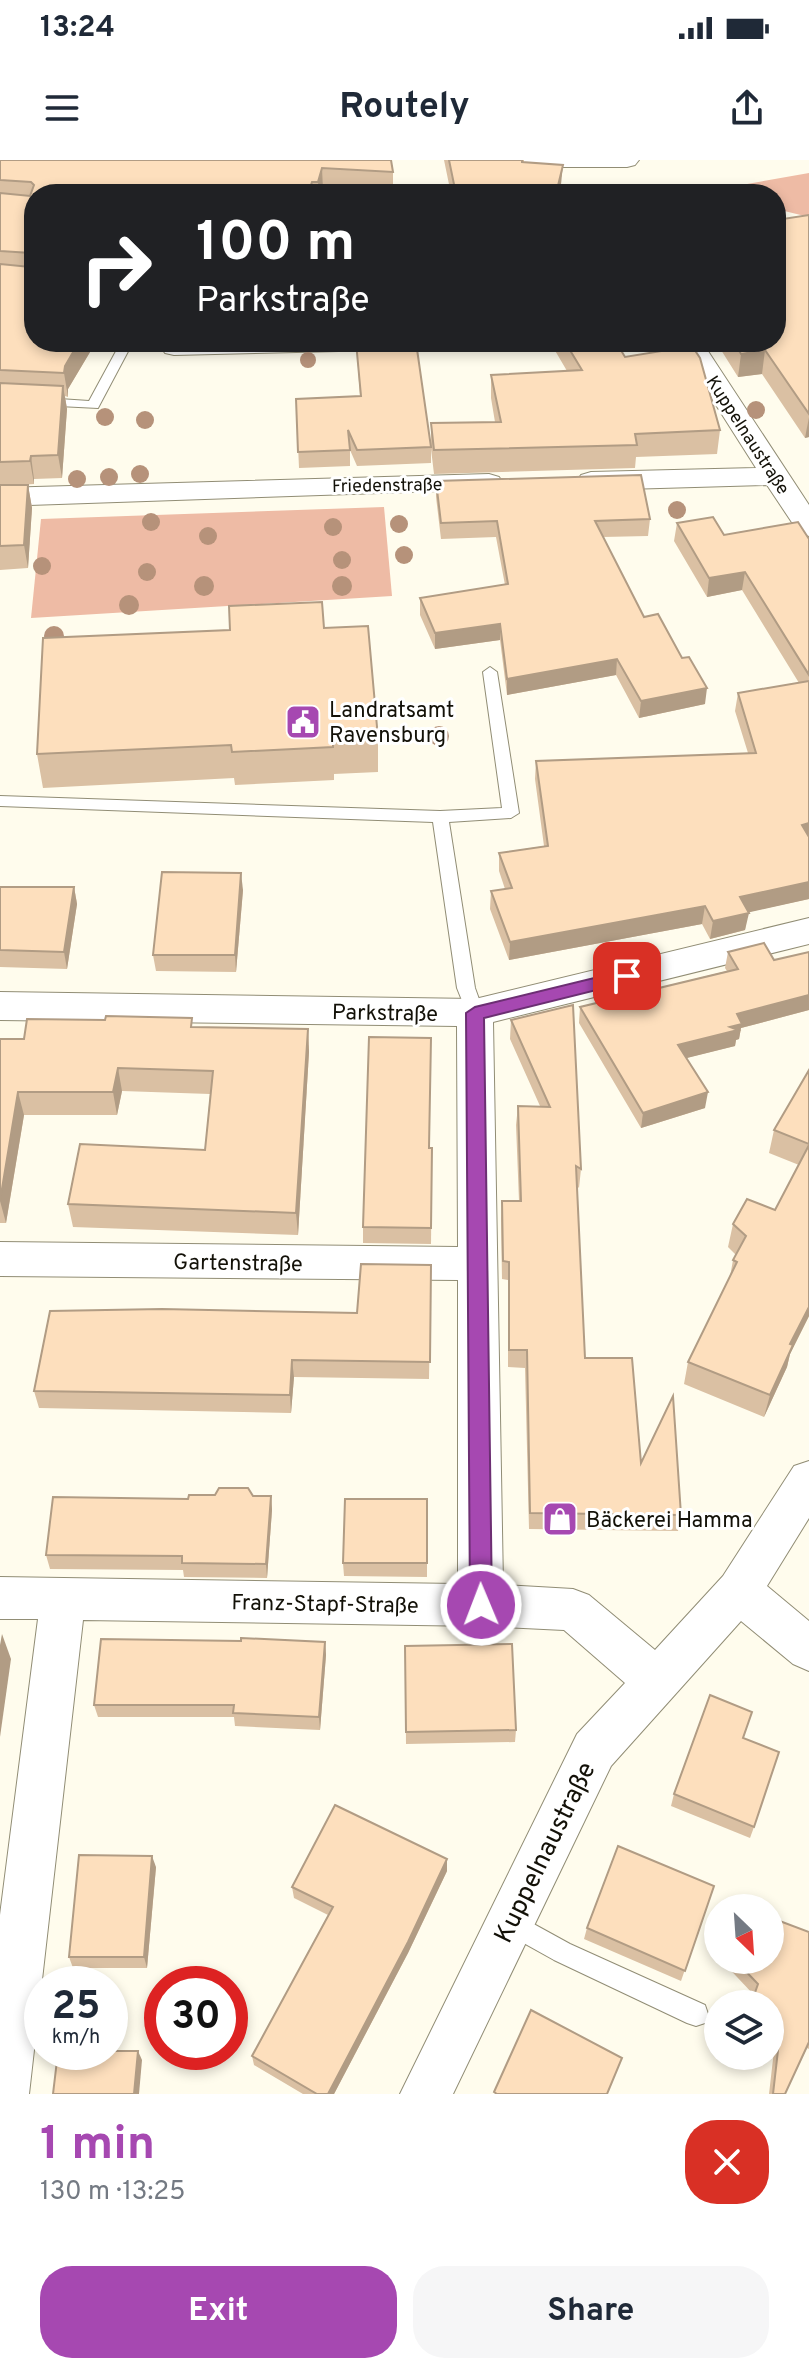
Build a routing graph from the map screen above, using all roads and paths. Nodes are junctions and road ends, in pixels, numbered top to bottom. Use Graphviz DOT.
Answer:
graph roads {
  1 [pos="521,160"];
  2 [pos="627,160"];
  3 [pos="586,168"];
  4 [pos="122,352"];
  5 [pos="695,352"];
  6 [pos="0,399"];
  7 [pos="775,476"];
  8 [pos="571,481"];
  9 [pos="509,482"];
  10 [pos="0,497"];
  11 [pos="809,527"];
  12 [pos="490,672"];
  13 [pos="0,801"];
  14 [pos="440,817"];
  15 [pos="809,931"];
  16 [pos="0,1006"];
  17 [pos="475,1013"];
  18 [pos="0,1259"];
  19 [pos="476,1264"];
  20 [pos="809,1480"];
  21 [pos="739,1591"];
  22 [pos="0,1598"];
  23 [pos="63,1599"];
  24 [pos="481,1605"];
  25 [pos="809,1649"];
  26 [pos="657,1681"];
  27 [pos="510,1923"];
  28 [pos="696,2014"];
  29 [pos="3,2094"];
  30 [pos="426,2094"];
  1 -- 3 [label="street"];
  2 -- 3 [label="street"];
  4 -- 6 [label="lane"];
  5 -- 7 [label="street, Kuppelnaustraße"];
  7 -- 8 [label="street"];
  7 -- 11 [label="street, Kuppelnaustraße"];
  9 -- 10 [label="street, Friedenstraße"];
  12 -- 14 [label="lane"];
  13 -- 14 [label="lane"];
  14 -- 17 [label="lane"];
  15 -- 17 [label="street, Parkstraße"];
  16 -- 17 [label="street, Parkstraße"];
  17 -- 19 [label="street"];
  18 -- 19 [label="street, Gartenstraße"];
  19 -- 24 [label="street"];
  20 -- 21 [label="street, Kuppelnaustraße"];
  21 -- 25 [label="street"];
  21 -- 26 [label="street, Kuppelnaustraße"];
  22 -- 23 [label="street, Franz-Stapf-Straße"];
  23 -- 24 [label="street, Franz-Stapf-Straße"];
  23 -- 29 [label="street"];
  24 -- 26 [label="street, Franz-Stapf-Straße"];
  26 -- 27 [label="street, Kuppelnaustraße"];
  27 -- 28 [label="lane"];
  27 -- 30 [label="street, Kuppelnaustraße"];
}
